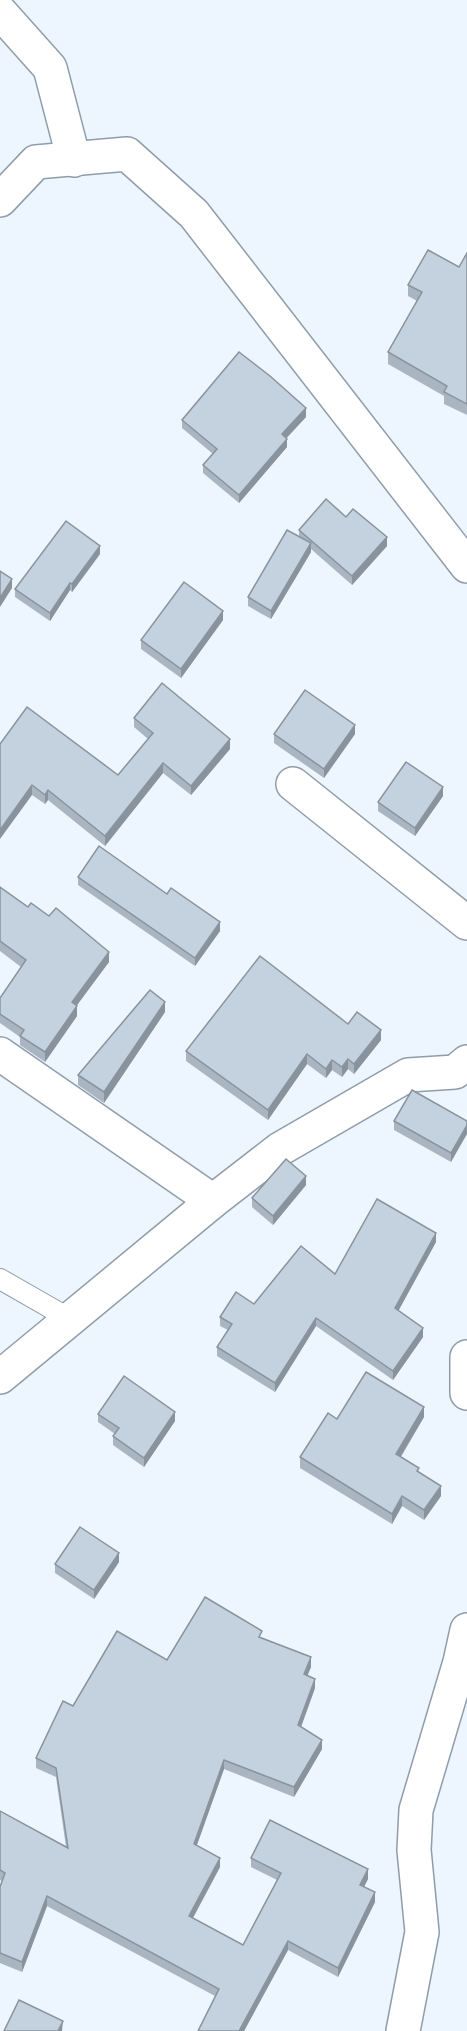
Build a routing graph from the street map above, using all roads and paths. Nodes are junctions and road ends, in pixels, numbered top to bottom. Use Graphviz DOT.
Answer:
graph roads {
  1 [pos="0,12"];
  2 [pos="74,160"];
  3 [pos="0,200"];
  4 [pos="467,566"];
  5 [pos="293,784"];
  6 [pos="467,923"];
  7 [pos="0,1054"];
  8 [pos="463,1071"];
  9 [pos="213,1201"];
  10 [pos="0,1279"];
  11 [pos="70,1319"];
  12 [pos="467,1357"];
  13 [pos="0,1377"];
  14 [pos="467,1393"];
  15 [pos="467,1630"];
  16 [pos="403,2031"];
  1 -- 2 [label="street"];
  2 -- 3 [label="street"];
  2 -- 4 [label="street"];
  5 -- 6 [label="street"];
  7 -- 9 [label="street"];
  8 -- 9 [label="street"];
  9 -- 11 [label="street"];
  10 -- 11 [label="lane"];
  11 -- 13 [label="street"];
  12 -- 14 [label="street"];
  15 -- 16 [label="street"];
}
